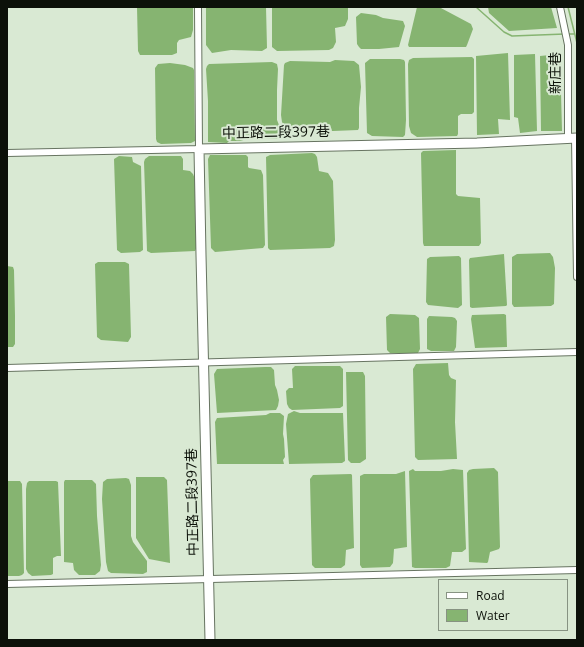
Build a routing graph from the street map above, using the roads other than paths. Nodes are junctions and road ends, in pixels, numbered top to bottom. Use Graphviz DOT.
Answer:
graph roads {
  1 [pos="198,7"];
  2 [pos="560,7"];
  3 [pos="573,138"];
  4 [pos="199,149"];
  5 [pos="7,153"];
  6 [pos="577,277"];
  7 [pos="577,352"];
  8 [pos="204,363"];
  9 [pos="7,368"];
  10 [pos="577,570"];
  11 [pos="209,579"];
  12 [pos="7,584"];
  13 [pos="210,640"];
  1 -- 4 [label="street"];
  2 -- 3 [label="street, 新庄巷"];
  3 -- 4 [label="street, 中正路二段397巷"];
  3 -- 6 [label="street, 新庄巷"];
  4 -- 5 [label="street"];
  4 -- 8 [label="street, 中正路二段397巷"];
  7 -- 8 [label="street"];
  8 -- 9 [label="street"];
  8 -- 11 [label="street, 中正路二段397巷"];
  10 -- 11 [label="street"];
  11 -- 12 [label="street"];
  11 -- 13 [label="street, 中正路二段397巷"];
}
